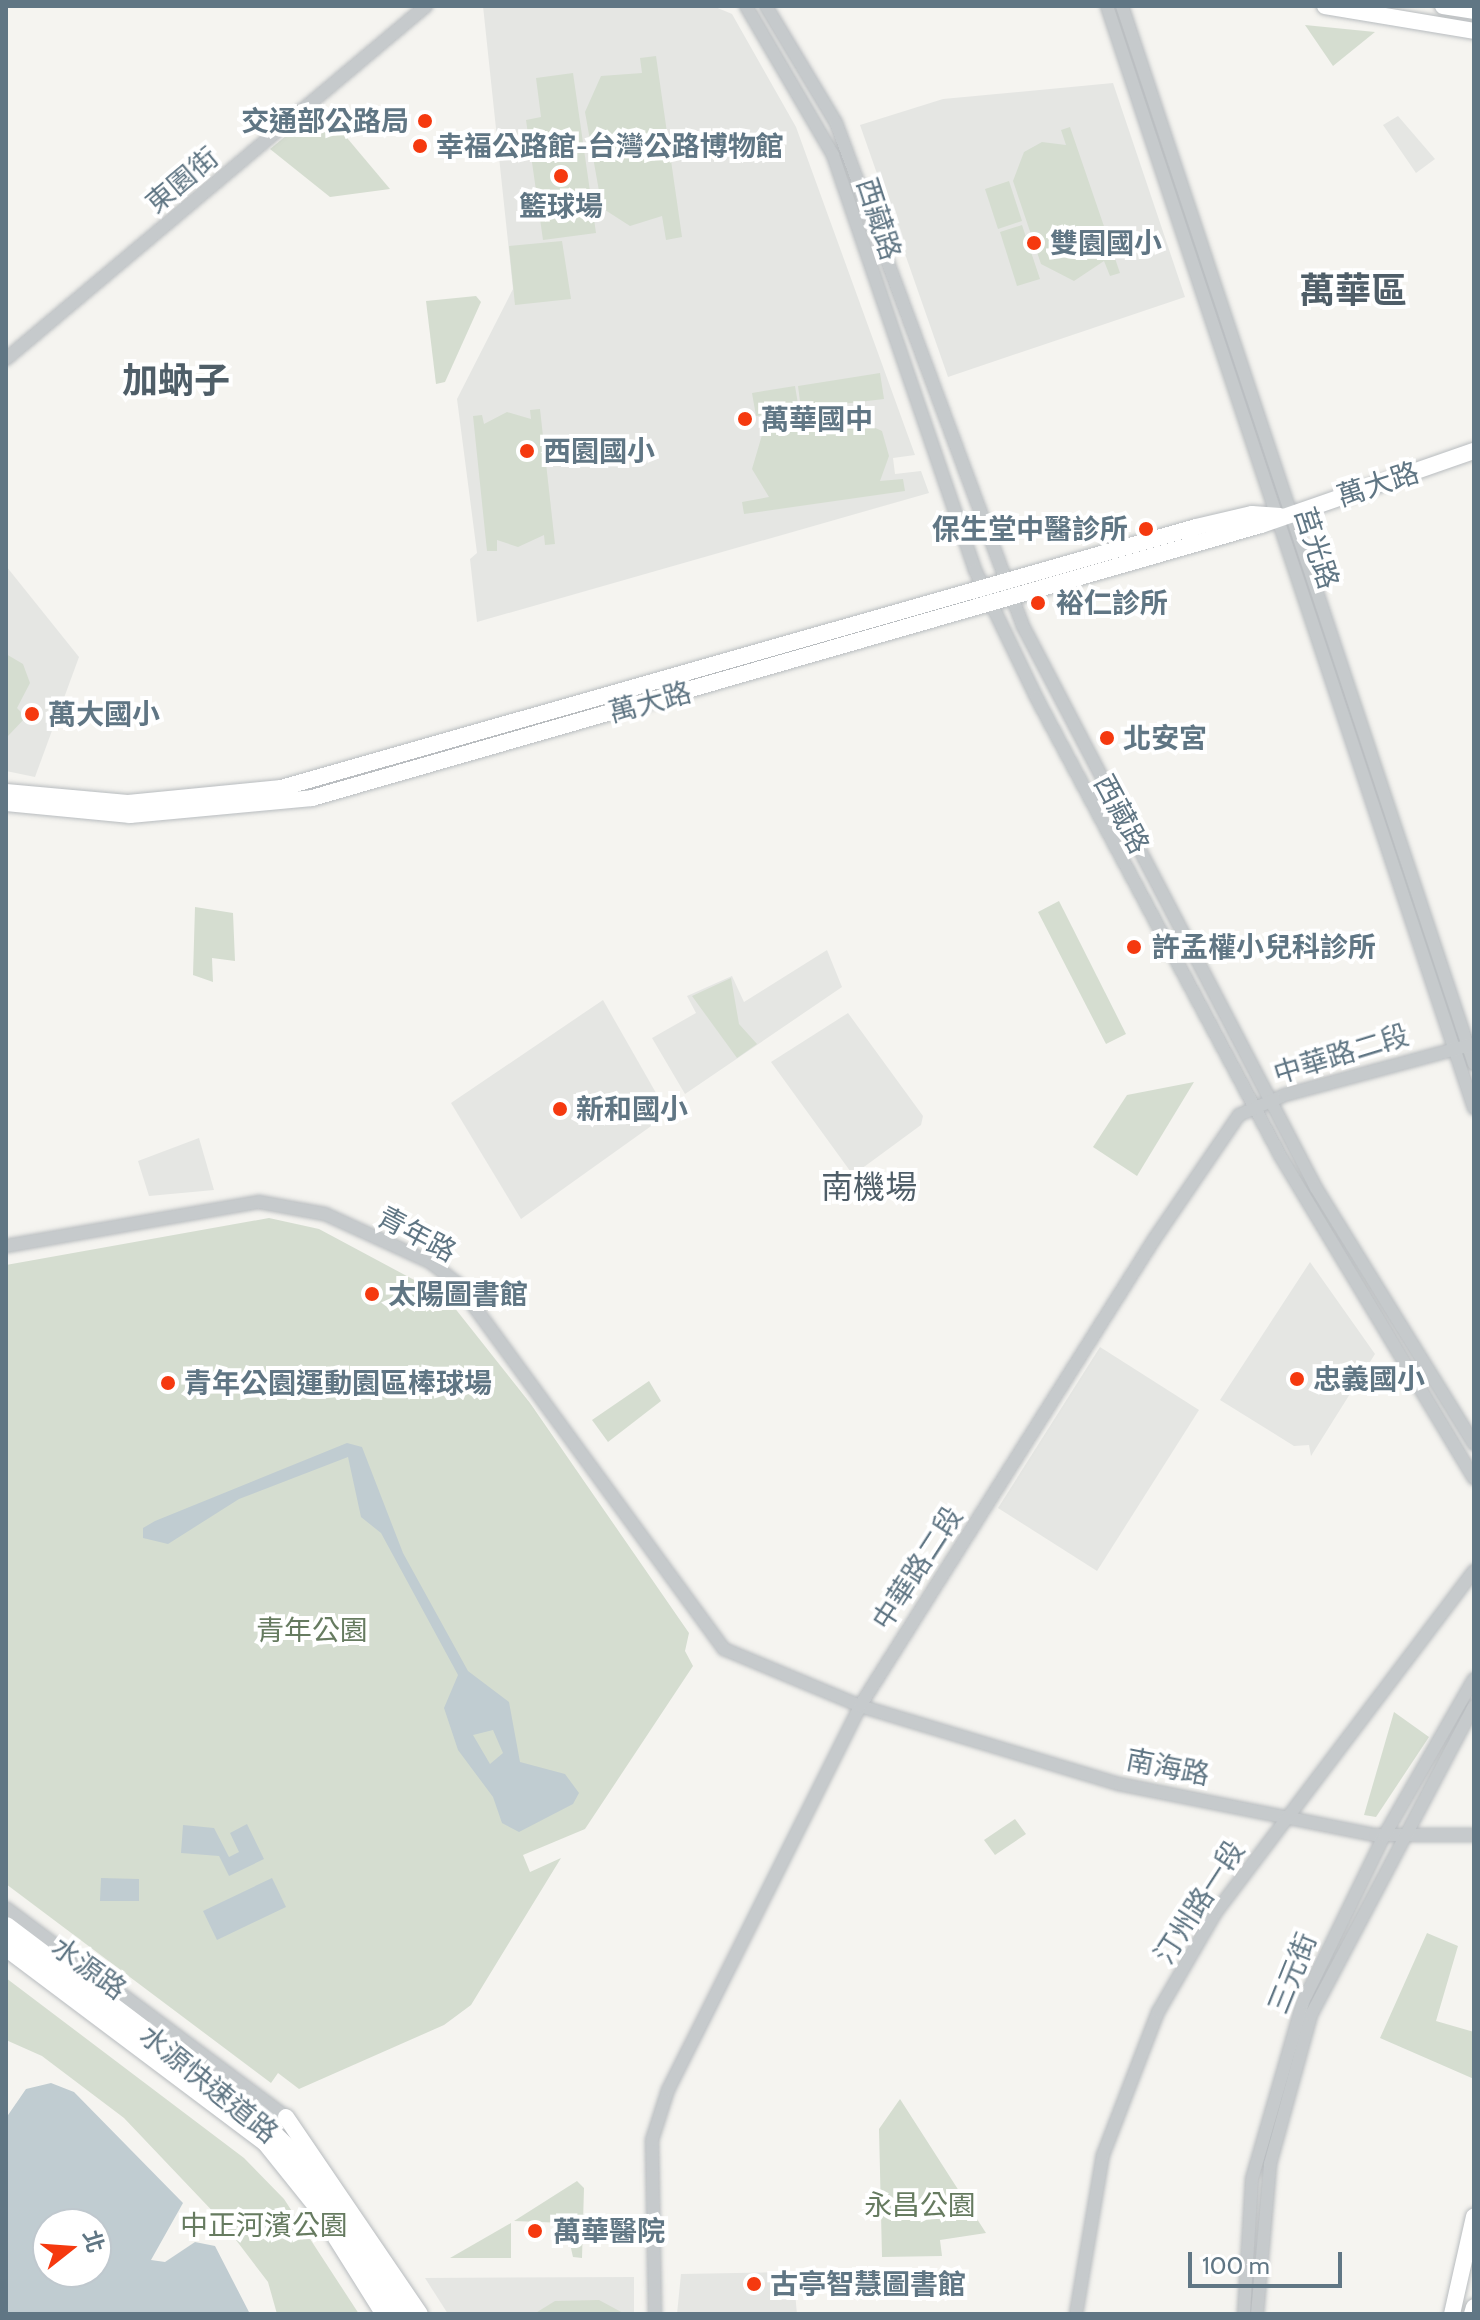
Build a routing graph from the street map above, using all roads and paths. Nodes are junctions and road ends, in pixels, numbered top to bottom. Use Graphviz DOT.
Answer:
graph roads {
  1 [pos="426,6"];
  2 [pos="746,6"];
  3 [pos="766,6"];
  4 [pos="1107,6"];
  5 [pos="1122,6"];
  6 [pos="1325,6"];
  7 [pos="1443,6"];
  8 [pos="1474,11"];
  9 [pos="1474,31"];
  10 [pos="6,359"];
  11 [pos="1474,451"];
  12 [pos="1287,515"];
  13 [pos="1004,582"];
  14 [pos="983,589"];
  15 [pos="1012,599"];
  16 [pos="991,606"];
  17 [pos="6,792"];
  18 [pos="6,803"];
  19 [pos="1466,1044"];
  20 [pos="1474,1064"];
  21 [pos="1271,1099"];
  22 [pos="1257,1107"];
  23 [pos="1474,1108"];
  24 [pos="6,1246"];
  25 [pos="1474,1444"];
  26 [pos="1474,1478"];
  27 [pos="1474,1571"];
  28 [pos="724,1649"];
  29 [pos="1474,1679"];
  30 [pos="860,1706"];
  31 [pos="1474,1706"];
  32 [pos="1287,1815"];
  33 [pos="1474,1835"];
  34 [pos="1384,1836"];
  35 [pos="1401,1837"];
  36 [pos="6,1908"];
  37 [pos="6,1927"];
  38 [pos="6,1946"];
  39 [pos="286,2117"];
  40 [pos="1474,2216"];
  41 [pos="1474,2307"];
  42 [pos="386,2314"];
  43 [pos="405,2314"];
  44 [pos="420,2314"];
  45 [pos="655,2314"];
  46 [pos="1076,2314"];
  47 [pos="1244,2314"];
  48 [pos="1257,2314"];
  49 [pos="1452,2314"];
  50 [pos="1472,2314"];
  1 -- 10 [label="street, 東園街"];
  2 -- 14 [label="street, 西藏路"];
  3 -- 13 [label="street, 西藏路"];
  4 -- 12 [label="street, 莒光路"];
  5 -- 12 [label="street, 莒光路"];
  6 -- 9 [label="main road"];
  7 -- 8 [label="main road"];
  11 -- 12 [label="main road, 萬大路"];
  12 -- 13 [label="main road, 萬大路"];
  12 -- 15 [label="main road, 萬大路"];
  12 -- 19 [label="street, 莒光路"];
  13 -- 14 [label="main road, 萬大路"];
  13 -- 15 [label="street, 西藏路"];
  14 -- 16 [label="street, 西藏路"];
  14 -- 17 [label="main road, 萬大路"];
  15 -- 16 [label="main road, 萬大路"];
  15 -- 21 [label="street, 西藏路"];
  16 -- 18 [label="main road, 萬大路"];
  16 -- 22 [label="street, 西藏路"];
  19 -- 20 [label="street, 莒光路"];
  19 -- 21 [label="street, 中華路二段"];
  19 -- 23 [label="street, 莒光路"];
  21 -- 22 [label="street, 中華路二段"];
  21 -- 25 [label="street, 西藏路"];
  22 -- 26 [label="street, 西藏路"];
  22 -- 30 [label="street, 中華路二段"];
  24 -- 28 [label="street, 青年路"];
  27 -- 32 [label="street, 汀州路一段"];
  28 -- 30 [label="street, 南海路"];
  29 -- 34 [label="street, 三元街"];
  30 -- 32 [label="street, 南海路"];
  30 -- 45 [label="street, 中華路二段"];
  31 -- 35 [label="street, 三元街"];
  32 -- 34 [label="street, 南海路"];
  32 -- 46 [label="street, 汀州路一段"];
  33 -- 35 [label="street, 南海路"];
  34 -- 35 [label="street, 南海路"];
  34 -- 47 [label="street, 三元街"];
  35 -- 48 [label="street, 三元街"];
  36 -- 39 [label="street, 水源路"];
  37 -- 43 [label="highway, 水源快速道路"];
  38 -- 42 [label="highway, 水源快速道路"];
  39 -- 44 [label="main road, 水源路"];
  40 -- 49 [label="main road"];
  41 -- 50 [label="main road"];
}
